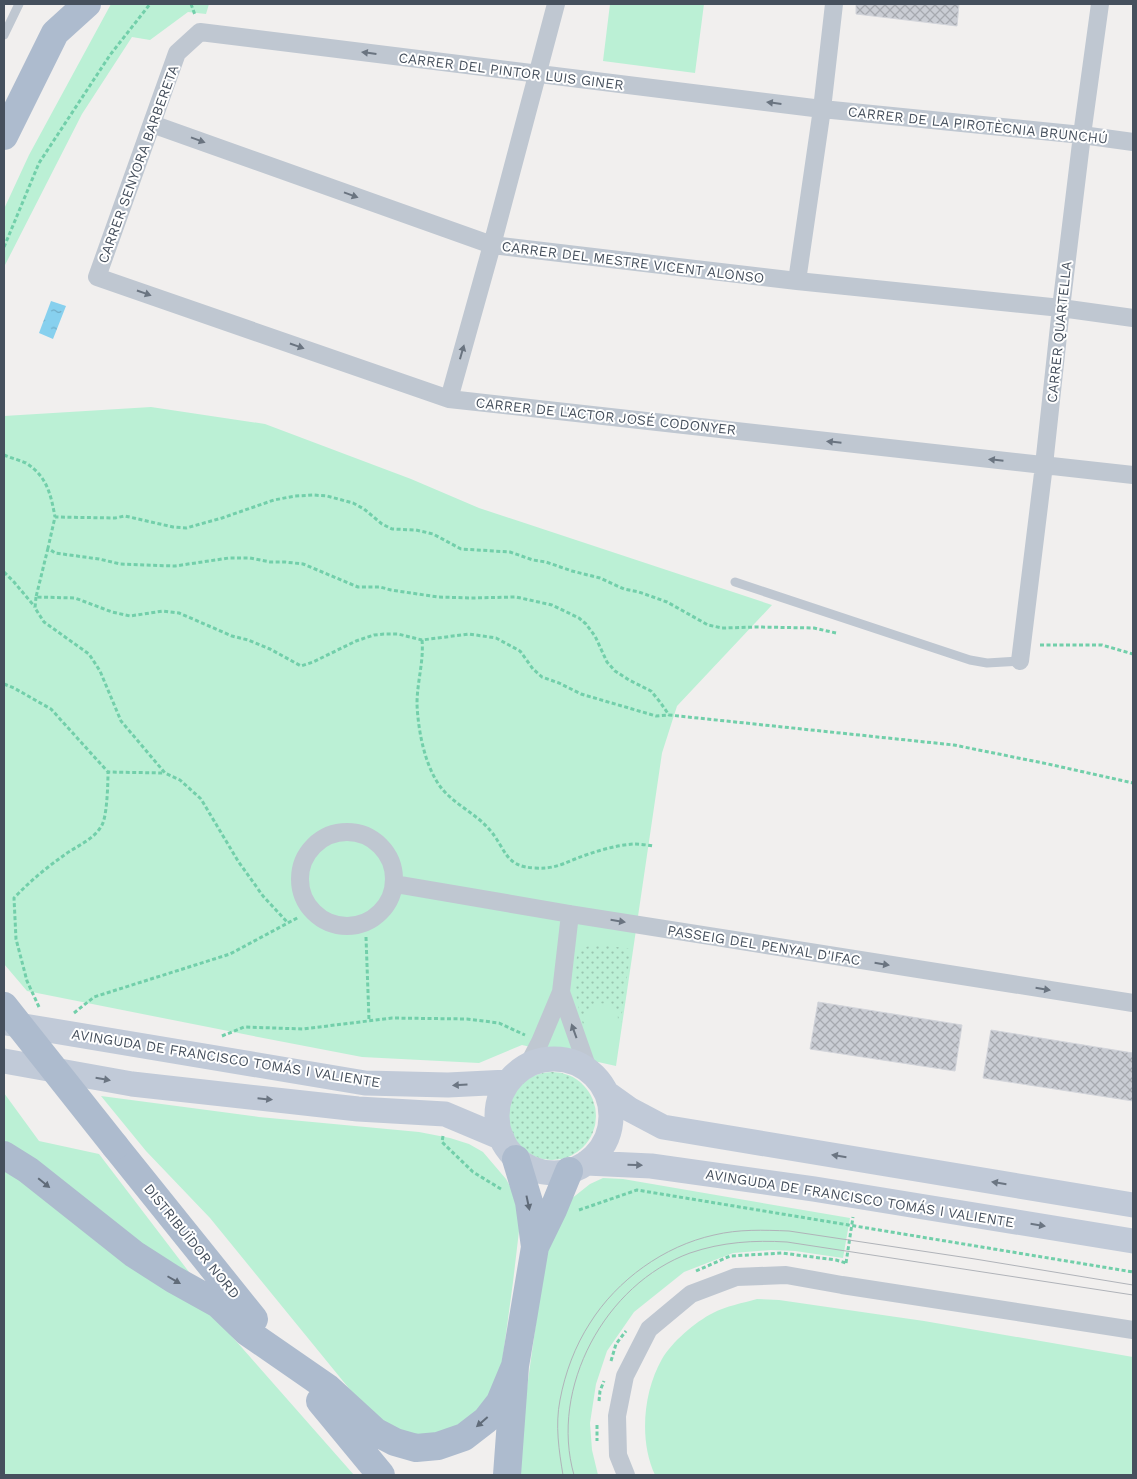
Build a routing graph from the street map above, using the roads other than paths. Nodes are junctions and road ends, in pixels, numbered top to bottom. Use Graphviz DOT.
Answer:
graph roads {
  1 [pos="19,4"];
  2 [pos="67,4"];
  3 [pos="72,4"];
  4 [pos="87,4"];
  5 [pos="556,4"];
  6 [pos="834,4"];
  7 [pos="1100,4"];
  8 [pos="200,32"];
  9 [pos="55,33"];
  10 [pos="4,35"];
  11 [pos="538,74"];
  12 [pos="822,109"];
  13 [pos="152,124"];
  14 [pos="1082,135"];
  15 [pos="4,136"];
  16 [pos="1133,142"];
  17 [pos="492,245"];
  18 [pos="98,277"];
  19 [pos="797,281"];
  20 [pos="1061,308"];
  21 [pos="1133,318"];
  22 [pos="449,399"];
  23 [pos="1044,465"];
  24 [pos="1133,475"];
  25 [pos="735,582"];
  26 [pos="1021,653"];
  27 [pos="395,884"];
  28 [pos="570,914"];
  29 [pos="560,992"];
  30 [pos="1133,1003"];
  31 [pos="4,1006"];
  32 [pos="4,1023"];
  33 [pos="4,1061"];
  34 [pos="528,1064"];
  35 [pos="588,1069"];
  36 [pos="508,1082"];
  37 [pos="608,1094"];
  38 [pos="509,1148"];
  39 [pos="4,1155"];
  40 [pos="577,1167"];
  41 [pos="1133,1205"];
  42 [pos="541,1206"];
  43 [pos="1133,1241"];
  44 [pos="1133,1330"];
  45 [pos="284,1356"];
  46 [pos="515,1366"];
  47 [pos="381,1475"];
  48 [pos="507,1475"];
  49 [pos="626,1475"];
  1 -- 10 [label="lane"];
  2 -- 9 [label="main road"];
  3 -- 9 [label="main road"];
  4 -- 9 [label="main road"];
  5 -- 11 [label="street"];
  6 -- 12 [label="street"];
  7 -- 14 [label="street, CARRER QUARTELLA"];
  11 -- 8 [label="street, CARRER DEL PINTOR LUIS GINER, one-way"];
  8 -- 13 [label="street, CARRER SENYORA BARBERETA"];
  9 -- 15 [label="main road"];
  12 -- 11 [label="street, CARRER DEL PINTOR LUIS GINER, one-way"];
  11 -- 17 [label="street"];
  12 -- 14 [label="street, CARRER DE LA PIROTÈCNIA BRUNCHÚ"];
  12 -- 19 [label="street"];
  13 -- 17 [label="street, CARRER DEL MESTRE VICENT ALONSO, one-way"];
  13 -- 18 [label="street, CARRER SENYORA BARBERETA"];
  14 -- 16 [label="street, CARRER DE LA PIROTÈCNIA BRUNCHÚ"];
  14 -- 20 [label="street, CARRER QUARTELLA"];
  17 -- 19 [label="street, CARRER DEL MESTRE VICENT ALONSO"];
  22 -- 17 [label="street, one-way"];
  18 -- 22 [label="street, CARRER DE L'ACTOR JOSÉ CODONYER, one-way"];
  19 -- 20 [label="street, CARRER DEL MESTRE VICENT ALONSO"];
  20 -- 21 [label="street, CARRER DEL MESTRE VICENT ALONSO"];
  20 -- 23 [label="street, CARRER QUARTELLA"];
  23 -- 22 [label="street, CARRER DE L'ACTOR JOSÉ CODONYER, one-way"];
  23 -- 24 [label="street, CARRER DE L'ACTOR JOSÉ CODONYER"];
  23 -- 26 [label="street, CARRER QUARTELLA"];
  25 -- 26 [label="lane"];
  27 -- 27 [label="street"];
  27 -- 28 [label="street, PASSEIG DEL PENYAL D'IFAC"];
  28 -- 29 [label="street"];
  28 -- 30 [label="street, PASSEIG DEL PENYAL D'IFAC, one-way"];
  29 -- 34 [label="street"];
  35 -- 29 [label="street, one-way"];
  31 -- 45 [label="main road, DISTRIBUÏDOR NORD, bridge"];
  36 -- 32 [label="main road, AVINGUDA DE FRANCISCO TOMÁS I VALIENTE, one-way"];
  33 -- 38 [label="main road, AVINGUDA DE FRANCISCO TOMÁS I VALIENTE, one-way"];
  34 -- 35 [label="main road"];
  34 -- 36 [label="main road"];
  35 -- 37 [label="main road"];
  36 -- 38 [label="main road"];
  37 -- 40 [label="main road"];
  41 -- 37 [label="main road, one-way"];
  38 -- 40 [label="main road"];
  38 -- 42 [label="main road"];
  39 -- 45 [label="main road, one-way"];
  40 -- 42 [label="main road"];
  40 -- 43 [label="main road, AVINGUDA DE FRANCISCO TOMÁS I VALIENTE, one-way"];
  42 -- 46 [label="main road"];
  44 -- 49 [label="street"];
  46 -- 45 [label="main road, one-way"];
  45 -- 47 [label="main road, DISTRIBUÏDOR NORD"];
  46 -- 48 [label="main road"];
}
